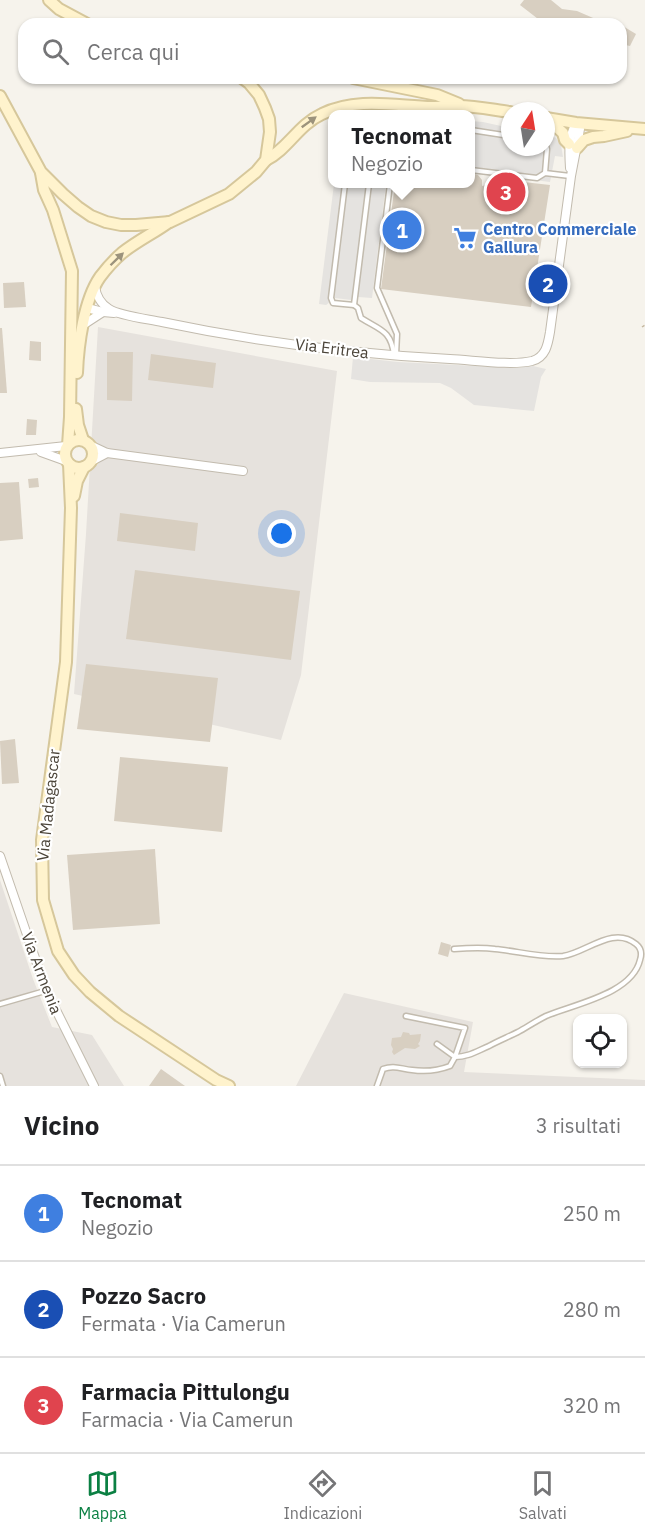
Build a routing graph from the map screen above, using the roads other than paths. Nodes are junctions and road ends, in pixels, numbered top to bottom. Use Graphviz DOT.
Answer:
graph roads {
  1 [pos="49,0"];
  2 [pos="76,18"];
  3 [pos="250,84"];
  4 [pos="384,84"];
  5 [pos="0,96"];
  6 [pos="462,105"];
  7 [pos="331,110"];
  8 [pos="328,111"];
  9 [pos="501,111"];
  10 [pos="555,120"];
  11 [pos="576,123"];
  12 [pos="555,126"];
  13 [pos="642,128"];
  14 [pos="475,131"];
  15 [pos="501,135"];
  16 [pos="573,146"];
  17 [pos="547,156"];
  18 [pos="266,160"];
  19 [pos="475,170"];
  20 [pos="41,172"];
  21 [pos="545,173"];
  22 [pos="571,176"];
  23 [pos="344,188"];
  24 [pos="368,188"];
  25 [pos="389,188"];
  26 [pos="170,222"];
  27 [pos="95,286"];
  28 [pos="72,302"];
  29 [pos="354,305"];
  30 [pos="87,308"];
  31 [pos="103,312"];
  32 [pos="122,313"];
  33 [pos="83,325"];
  34 [pos="395,356"];
  35 [pos="87,443"];
  36 [pos="67,446"];
  37 [pos="37,451"];
  38 [pos="0,453"];
  39 [pos="107,453"];
  40 [pos="68,462"];
  41 [pos="87,464"];
  42 [pos="243,471"];
  43 [pos="71,508"];
  44 [pos="0,856"];
  45 [pos="454,949"];
  46 [pos="45,990"];
  47 [pos="0,1004"];
  48 [pos="406,1016"];
  49 [pos="437,1044"];
  50 [pos="455,1058"];
  51 [pos="0,1076"];
  52 [pos="3,1086"];
  53 [pos="94,1086"];
  54 [pos="230,1086"];
  55 [pos="377,1086"];
  1 -- 2 [label="street"];
  3 -- 18 [label="street"];
  4 -- 6 [label="street"];
  5 -- 20 [label="street"];
  7 -- 6 [label="street, one-way"];
  6 -- 9 [label="street"];
  18 -- 8 [label="street, one-way"];
  10 -- 11 [label="street"];
  11 -- 13 [label="street"];
  11 -- 16 [label="street"];
  12 -- 16 [label="street"];
  13 -- 16 [label="street"];
  14 -- 15 [label="lane"];
  16 -- 22 [label="street"];
  17 -- 21 [label="lane"];
  18 -- 26 [label="street"];
  19 -- 21 [label="lane"];
  20 -- 26 [label="street"];
  20 -- 28 [label="street"];
  21 -- 22 [label="lane"];
  22 -- 34 [label="street, Via Eritrea"];
  23 -- 29 [label="lane"];
  24 -- 29 [label="lane"];
  25 -- 34 [label="lane"];
  27 -- 26 [label="street, one-way"];
  27 -- 30 [label="street"];
  27 -- 32 [label="street, Via Eritrea"];
  28 -- 30 [label="street"];
  28 -- 36 [label="street"];
  29 -- 34 [label="lane"];
  30 -- 31 [label="street, Via Eritrea"];
  30 -- 33 [label="street"];
  31 -- 32 [label="street, Via Eritrea"];
  31 -- 33 [label="street"];
  32 -- 34 [label="street, Via Eritrea"];
  33 -- 35 [label="street"];
  35 -- 36 [label="street"];
  35 -- 39 [label="street"];
  35 -- 41 [label="street"];
  36 -- 37 [label="street"];
  36 -- 40 [label="street"];
  37 -- 38 [label="street"];
  37 -- 40 [label="street"];
  39 -- 41 [label="street"];
  39 -- 42 [label="street"];
  40 -- 41 [label="street"];
  40 -- 43 [label="street, Via Madagascar"];
  41 -- 43 [label="street, Via Madagascar"];
  43 -- 54 [label="street, Via Madagascar"];
  44 -- 46 [label="street, Via Armenia"];
  45 -- 50 [label="lane"];
  46 -- 47 [label="lane"];
  46 -- 53 [label="street, Via Armenia"];
  48 -- 50 [label="lane"];
  49 -- 50 [label="lane"];
  50 -- 55 [label="lane"];
  51 -- 52 [label="lane"];
}
